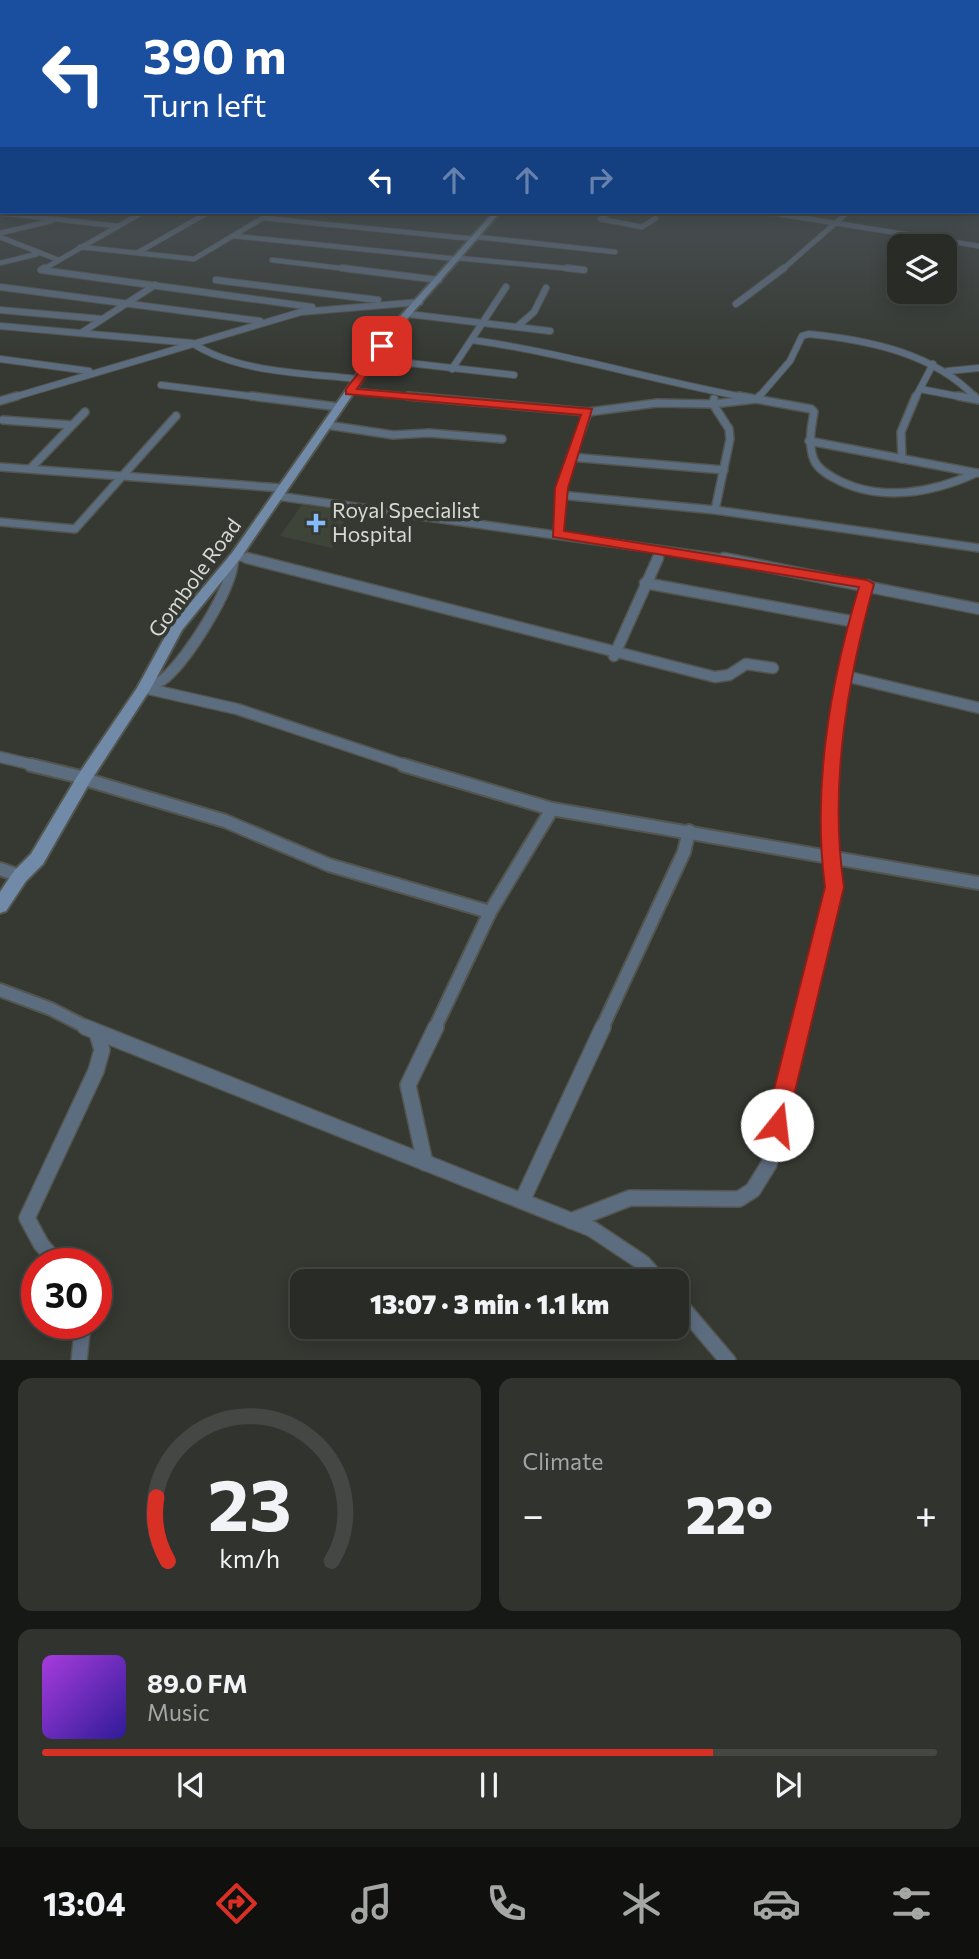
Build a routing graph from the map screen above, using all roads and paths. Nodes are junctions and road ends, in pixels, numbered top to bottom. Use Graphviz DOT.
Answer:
graph roads {
  1 [pos="105,232"];
  2 [pos="173,232"];
  3 [pos="240,232"];
  4 [pos="417,232"];
  5 [pos="480,232"];
  6 [pos="825,232"];
  7 [pos="895,232"];
  8 [pos="0,235"];
  9 [pos="234,236"];
  10 [pos="476,238"];
  11 [pos="979,246"];
  12 [pos="79,247"];
  13 [pos="615,251"];
  14 [pos="136,253"];
  15 [pos="37,254"];
  16 [pos="457,258"];
  17 [pos="55,259"];
  18 [pos="272,260"];
  19 [pos="0,263"];
  20 [pos="584,271"];
  21 [pos="216,280"];
  22 [pos="439,280"];
  23 [pos="156,285"];
  24 [pos="0,287"];
  25 [pos="506,287"];
  26 [pos="546,288"];
  27 [pos="124,304"];
  28 [pos="736,304"];
  29 [pos="321,308"];
  30 [pos="406,309"];
  31 [pos="0,310"];
  32 [pos="102,319"];
  33 [pos="266,321"];
  34 [pos="484,322"];
  35 [pos="518,326"];
  36 [pos="2,327"];
  37 [pos="550,331"];
  38 [pos="81,333"];
  39 [pos="472,340"];
  40 [pos="192,343"];
  41 [pos="0,359"];
  42 [pos="373,359"];
  43 [pos="933,364"];
  44 [pos="979,368"];
  45 [pos="452,369"];
  46 [pos="948,370"];
  47 [pos="93,372"];
  48 [pos="514,375"];
  49 [pos="161,385"];
  50 [pos="354,385"];
  51 [pos="920,389"];
  52 [pos="715,391"];
  53 [pos="757,399"];
  54 [pos="978,400"];
  55 [pos="0,401"];
  56 [pos="713,404"];
  57 [pos="339,407"];
  58 [pos="85,412"];
  59 [pos="588,412"];
  60 [pos="176,416"];
  61 [pos="3,420"];
  62 [pos="72,425"];
  63 [pos="327,425"];
  64 [pos="502,439"];
  65 [pos="809,441"];
  66 [pos="570,457"];
  67 [pos="902,459"];
  68 [pos="0,467"];
  69 [pos="30,469"];
  70 [pos="724,470"];
  71 [pos="977,473"];
  72 [pos="124,475"];
  73 [pos="279,492"];
  74 [pos="560,495"];
  75 [pos="715,510"];
  76 [pos="0,522"];
  77 [pos="558,534"];
  78 [pos="979,548"];
  79 [pos="662,550"];
  80 [pos="235,557"];
  81 [pos="645,583"];
  82 [pos="867,584"];
  83 [pos="979,609"];
  84 [pos="856,622"];
  85 [pos="614,656"];
  86 [pos="773,668"];
  87 [pos="845,677"];
  88 [pos="145,687"];
  89 [pos="979,708"];
  90 [pos="0,757"];
  91 [pos="84,779"];
  92 [pos="552,809"];
  93 [pos="689,831"];
  94 [pos="830,859"];
  95 [pos="0,869"];
  96 [pos="20,876"];
  97 [pos="979,883"];
  98 [pos="0,906"];
  99 [pos="490,912"];
  100 [pos="0,990"];
  101 [pos="97,1033"];
  102 [pos="425,1163"];
  103 [pos="522,1201"];
  104 [pos="571,1221"];
  105 [pos="44,1248"];
  106 [pos="648,1269"];
  107 [pos="689,1315"];
  108 [pos="81,1339"];
  109 [pos="79,1360"];
  110 [pos="729,1360"];
  1 -- 12 [label="street"];
  2 -- 14 [label="street"];
  3 -- 9 [label="street"];
  4 -- 10 [label="street"];
  5 -- 10 [label="street, Gombole Road"];
  6 -- 28 [label="street"];
  7 -- 11 [label="street"];
  8 -- 15 [label="street"];
  9 -- 14 [label="street"];
  9 -- 16 [label="street"];
  10 -- 13 [label="street"];
  10 -- 16 [label="street, Gombole Road"];
  12 -- 14 [label="street"];
  12 -- 17 [label="street"];
  15 -- 17 [label="street"];
  15 -- 19 [label="street"];
  16 -- 20 [label="street"];
  16 -- 22 [label="street, Gombole Road"];
  17 -- 23 [label="street"];
  18 -- 22 [label="street"];
  21 -- 30 [label="street"];
  22 -- 30 [label="street, Gombole Road"];
  23 -- 27 [label="street"];
  23 -- 29 [label="street"];
  24 -- 27 [label="street"];
  25 -- 34 [label="street"];
  26 -- 35 [label="street"];
  27 -- 32 [label="street"];
  27 -- 33 [label="street"];
  29 -- 30 [label="street"];
  29 -- 33 [label="street"];
  30 -- 34 [label="street"];
  30 -- 42 [label="street, Gombole Road"];
  31 -- 32 [label="street"];
  32 -- 38 [label="street"];
  33 -- 40 [label="street"];
  34 -- 35 [label="street"];
  34 -- 39 [label="street"];
  35 -- 37 [label="street"];
  36 -- 38 [label="street"];
  38 -- 40 [label="street"];
  39 -- 45 [label="street"];
  39 -- 52 [label="street"];
  40 -- 47 [label="street"];
  40 -- 50 [label="street"];
  41 -- 47 [label="street"];
  42 -- 45 [label="street"];
  42 -- 50 [label="street, Gombole Road"];
  43 -- 46 [label="street"];
  43 -- 51 [label="street"];
  43 -- 53 [label="street"];
  44 -- 46 [label="street"];
  45 -- 48 [label="street"];
  46 -- 54 [label="street"];
  47 -- 55 [label="street"];
  49 -- 57 [label="street"];
  50 -- 57 [label="street, Gombole Road"];
  50 -- 59 [label="street"];
  51 -- 54 [label="street"];
  51 -- 67 [label="street"];
  52 -- 53 [label="street"];
  52 -- 56 [label="street"];
  53 -- 56 [label="street"];
  53 -- 65 [label="street"];
  56 -- 59 [label="street"];
  56 -- 70 [label="street"];
  57 -- 63 [label="street, Gombole Road"];
  58 -- 62 [label="street"];
  59 -- 66 [label="street"];
  60 -- 72 [label="street"];
  61 -- 62 [label="street"];
  62 -- 69 [label="street"];
  63 -- 64 [label="street"];
  63 -- 73 [label="street, Gombole Road"];
  65 -- 67 [label="street"];
  65 -- 71 [label="street"];
  66 -- 70 [label="street"];
  66 -- 74 [label="street"];
  67 -- 71 [label="street"];
  68 -- 69 [label="street"];
  69 -- 72 [label="street"];
  70 -- 75 [label="street"];
  72 -- 73 [label="street"];
  72 -- 76 [label="street"];
  73 -- 77 [label="street"];
  73 -- 80 [label="street, Gombole Road"];
  74 -- 75 [label="street"];
  74 -- 77 [label="street"];
  75 -- 78 [label="street"];
  77 -- 79 [label="street"];
  79 -- 81 [label="street"];
  79 -- 82 [label="street"];
  80 -- 85 [label="street"];
  80 -- 88 [label="street, Gombole Road"];
  80 -- 88 [label="street"];
  81 -- 84 [label="street"];
  81 -- 85 [label="street"];
  82 -- 83 [label="street"];
  82 -- 84 [label="street"];
  84 -- 87 [label="street"];
  85 -- 86 [label="street"];
  87 -- 89 [label="street"];
  87 -- 94 [label="street"];
  88 -- 91 [label="street, Gombole Road"];
  88 -- 92 [label="street"];
  90 -- 91 [label="street"];
  91 -- 96 [label="street, Gombole Road"];
  91 -- 99 [label="street"];
  92 -- 93 [label="street"];
  92 -- 99 [label="street"];
  93 -- 94 [label="street"];
  93 -- 103 [label="street"];
  94 -- 97 [label="street"];
  94 -- 104 [label="street"];
  95 -- 96 [label="street"];
  96 -- 98 [label="street, Gombole Road"];
  99 -- 102 [label="street"];
  100 -- 101 [label="street"];
  101 -- 102 [label="street"];
  101 -- 105 [label="street"];
  102 -- 103 [label="street"];
  103 -- 104 [label="street"];
  104 -- 106 [label="street"];
  107 -- 110 [label="street"];
  108 -- 109 [label="street"];
}
